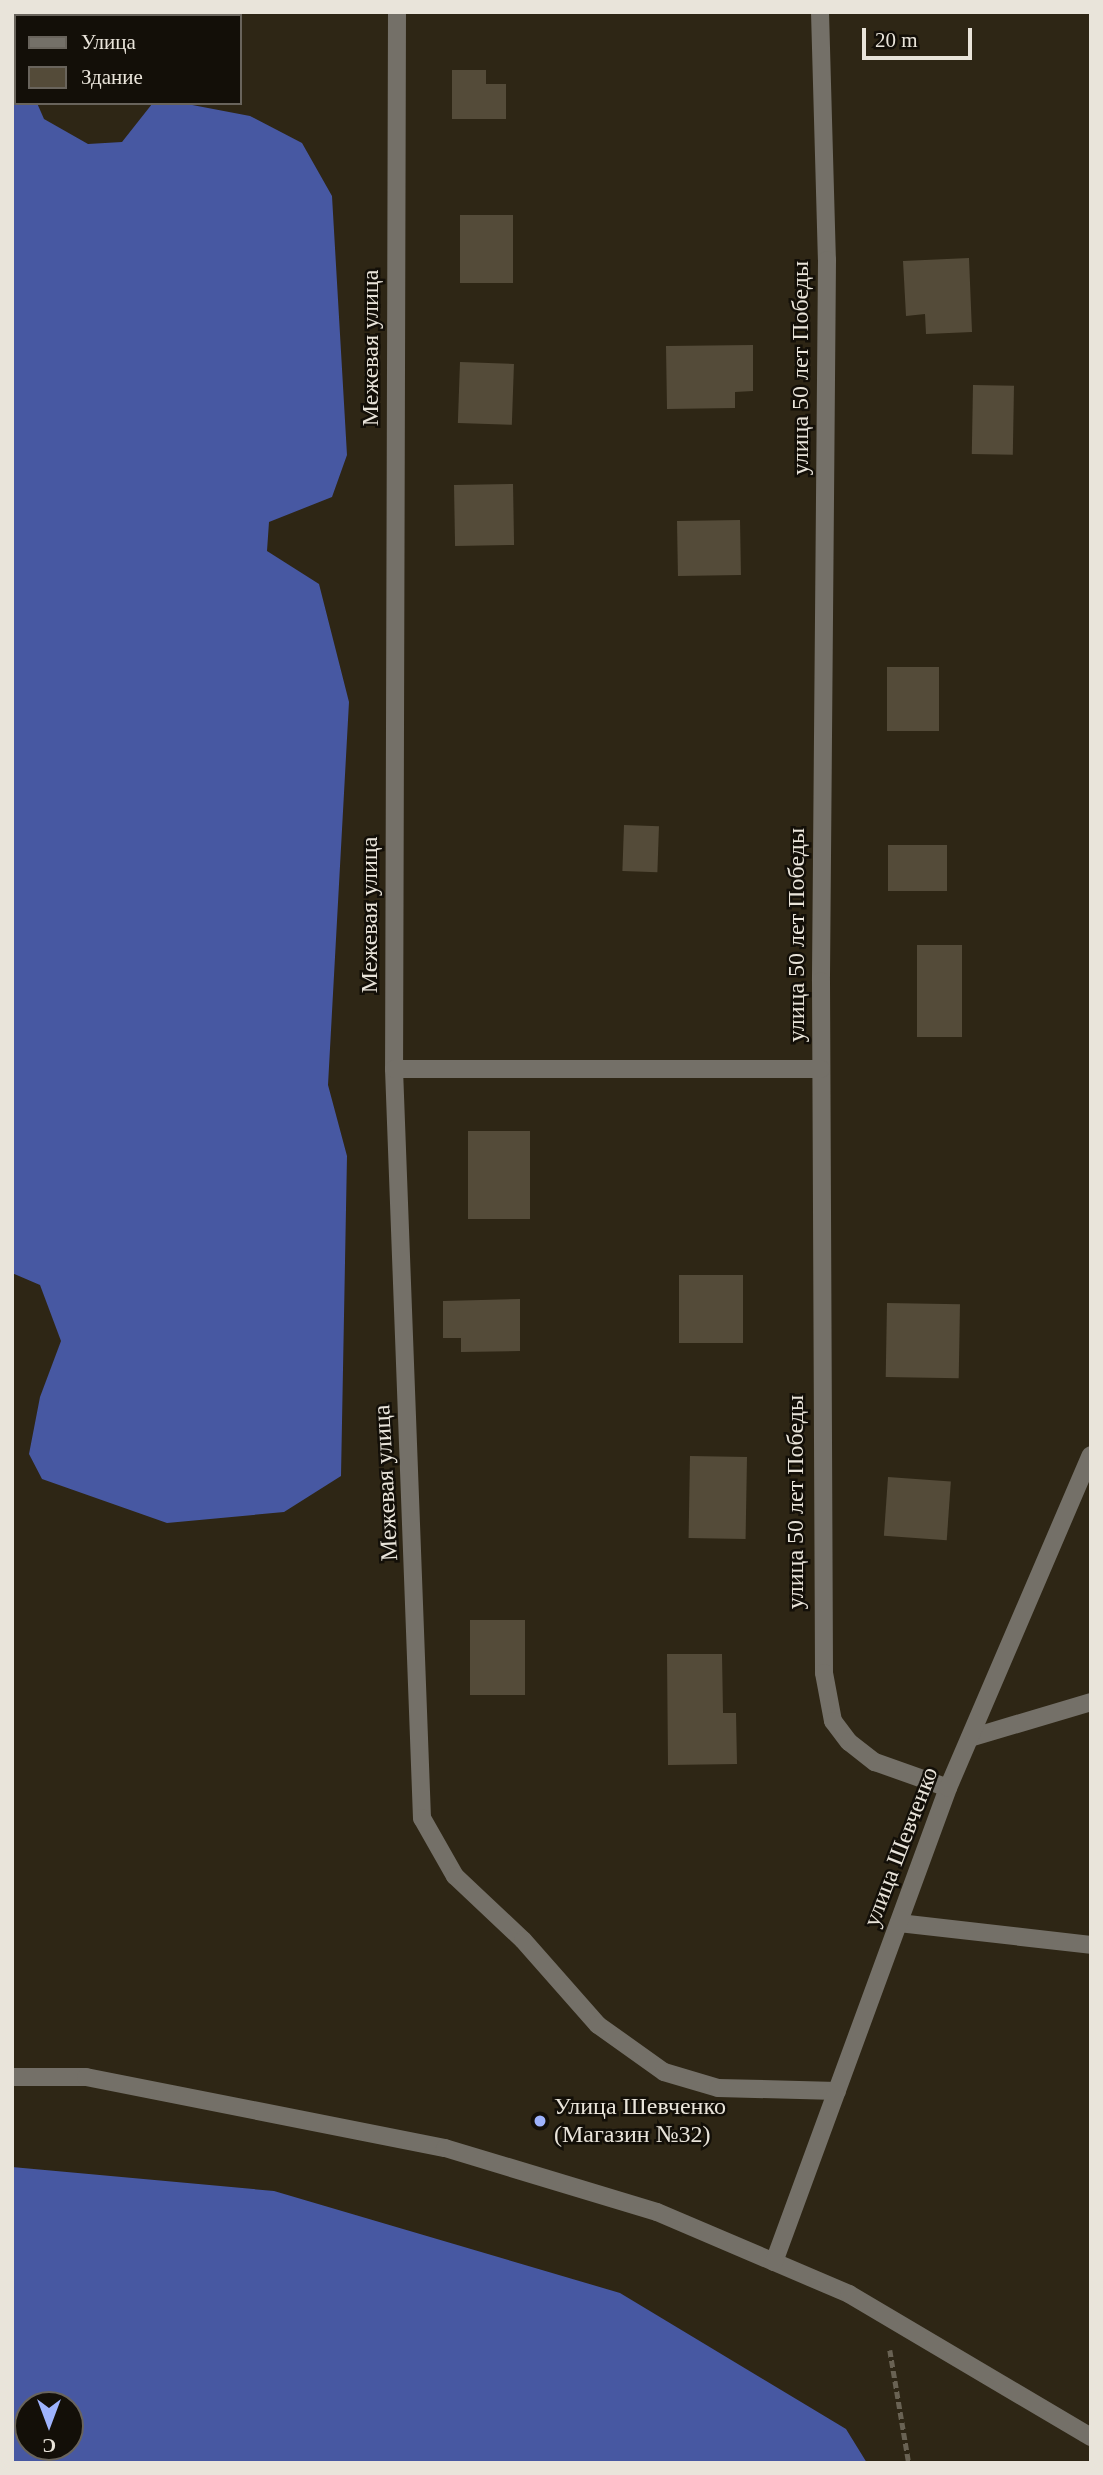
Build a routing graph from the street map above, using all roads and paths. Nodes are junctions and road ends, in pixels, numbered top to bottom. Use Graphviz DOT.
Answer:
graph roads {
  1 [pos="397,12"];
  2 [pos="820,12"];
  3 [pos="394,1069"];
  4 [pos="821,1069"];
  5 [pos="1091,1455"];
  6 [pos="1091,1702"];
  7 [pos="970,1738"];
  8 [pos="948,1788"];
  9 [pos="899,1923"];
  10 [pos="1091,1945"];
  11 [pos="12,2077"];
  12 [pos="837,2091"];
  13 [pos="774,2262"];
  14 [pos="884,2315"];
  15 [pos="1091,2437"];
  16 [pos="909,2463"];
  1 -- 3 [label="street, Межевая улица"];
  2 -- 4 [label="street, улица 50 лет Победы"];
  3 -- 4 [label="street"];
  3 -- 12 [label="street, Межевая улица"];
  4 -- 8 [label="street, улица 50 лет Победы"];
  5 -- 7 [label="street, улица Шевченко"];
  6 -- 7 [label="street"];
  7 -- 8 [label="street, улица Шевченко"];
  8 -- 9 [label="street, улица Шевченко"];
  9 -- 10 [label="street"];
  9 -- 12 [label="street, улица Шевченко"];
  11 -- 13 [label="street"];
  12 -- 13 [label="street, улица Шевченко"];
  13 -- 14 [label="street"];
  14 -- 15 [label="street"];
  14 -- 16 [label="path"];
}
